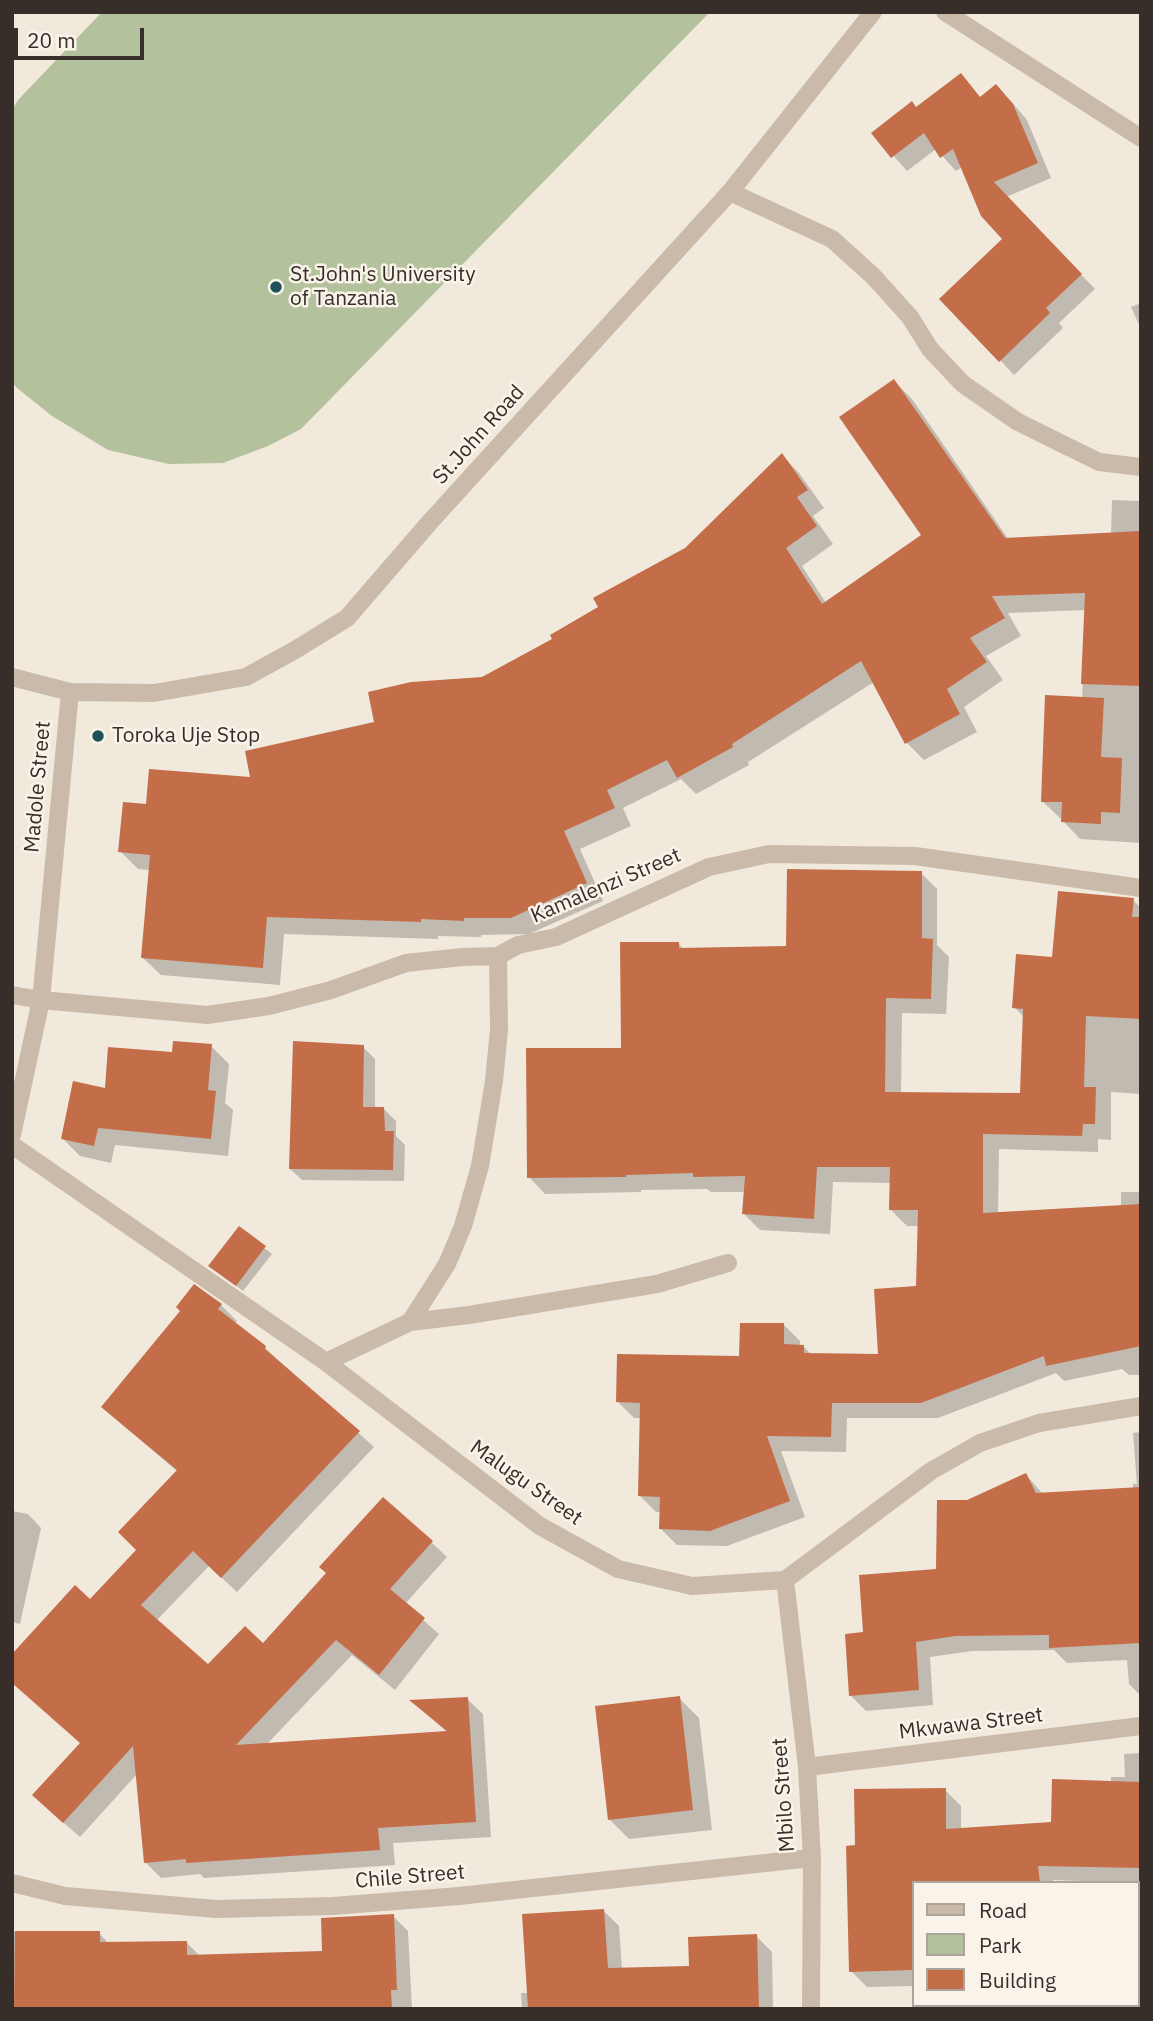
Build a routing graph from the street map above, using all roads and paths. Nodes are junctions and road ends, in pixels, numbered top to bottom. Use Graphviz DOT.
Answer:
graph roads {
  1 [pos="873,12"];
  2 [pos="945,12"];
  3 [pos="1141,138"];
  4 [pos="730,192"];
  5 [pos="1141,467"];
  6 [pos="12,677"];
  7 [pos="70,692"];
  8 [pos="1141,888"];
  9 [pos="498,956"];
  10 [pos="12,995"];
  11 [pos="41,1000"];
  12 [pos="12,1135"];
  13 [pos="12,1145"];
  14 [pos="728,1263"];
  15 [pos="410,1322"];
  16 [pos="326,1362"];
  17 [pos="1141,1406"];
  18 [pos="785,1580"];
  19 [pos="1141,1726"];
  20 [pos="807,1767"];
  21 [pos="812,1858"];
  22 [pos="12,1883"];
  23 [pos="811,2009"];
  1 -- 4 [label="street, St.John Road"];
  2 -- 3 [label="street"];
  4 -- 5 [label="street"];
  4 -- 7 [label="street, St.John Road"];
  6 -- 7 [label="street, St.John Road"];
  7 -- 11 [label="street, Madole Street"];
  8 -- 9 [label="street, Kamalenzi Street"];
  9 -- 11 [label="street, Kamalenzi Street"];
  9 -- 15 [label="street"];
  10 -- 11 [label="street, Kamalenzi Street"];
  11 -- 12 [label="street, Madole Street"];
  13 -- 16 [label="street, Malugu Street"];
  14 -- 15 [label="street"];
  15 -- 16 [label="street"];
  16 -- 18 [label="street, Malugu Street"];
  17 -- 18 [label="street"];
  18 -- 20 [label="street, Mbilo Street"];
  19 -- 20 [label="street, Mkwawa Street"];
  20 -- 21 [label="street, Mbilo Street"];
  21 -- 22 [label="street, Chile Street"];
  21 -- 23 [label="street, Mbilo Street"];
}
